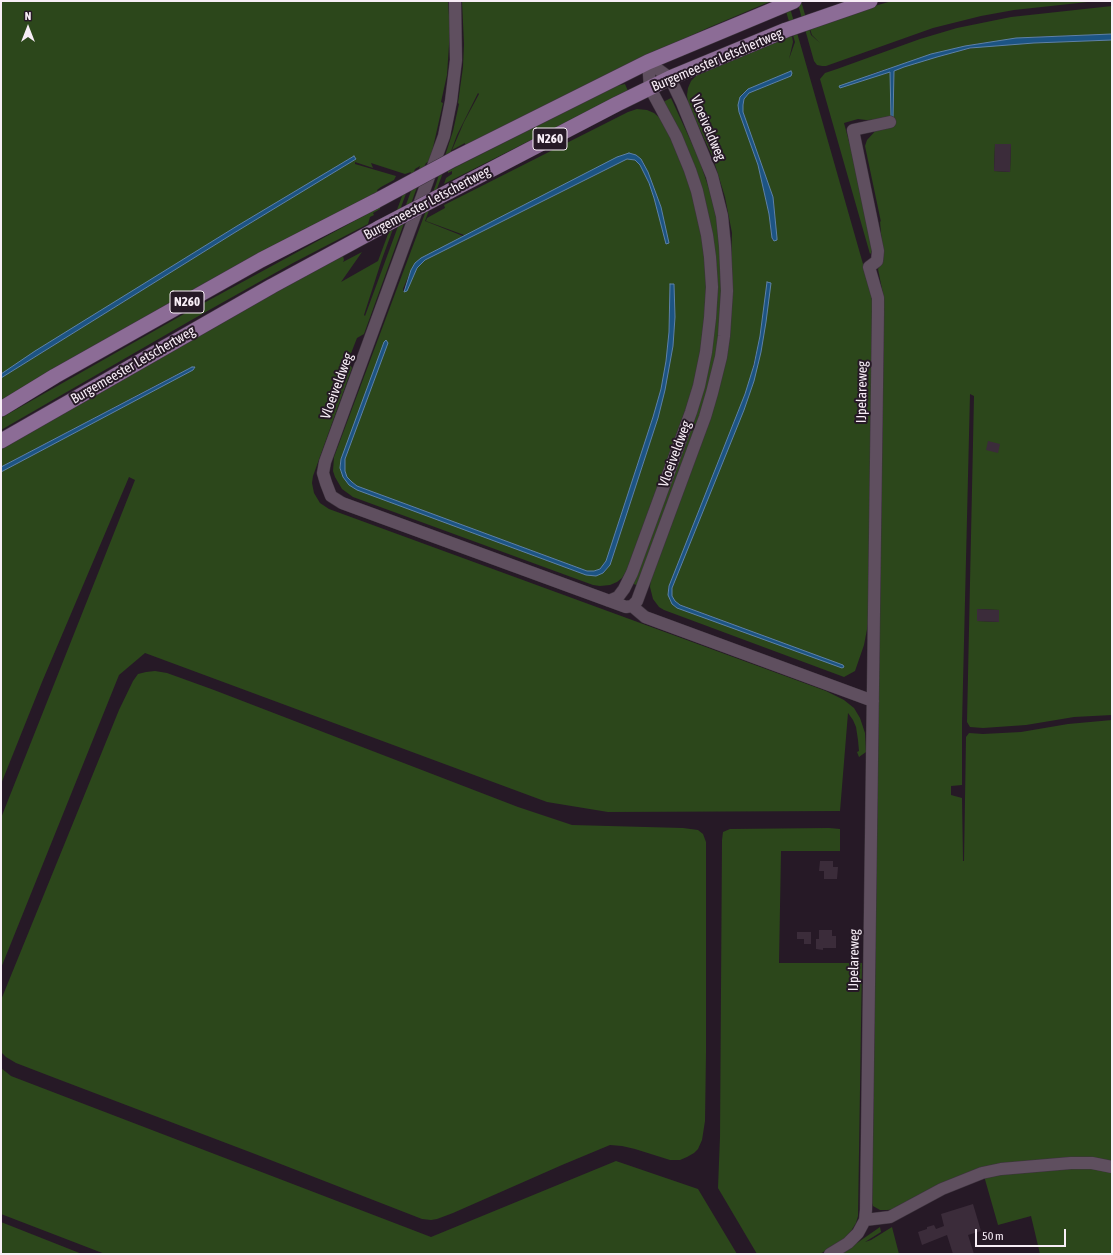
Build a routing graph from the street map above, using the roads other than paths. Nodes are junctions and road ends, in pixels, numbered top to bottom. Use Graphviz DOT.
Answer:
graph roads {
  1 [pos="455,1"];
  2 [pos="794,1"];
  3 [pos="870,1"];
  4 [pos="648,62"];
  5 [pos="670,78"];
  6 [pos="650,88"];
  7 [pos="890,122"];
  8 [pos="1,409"];
  9 [pos="1,442"];
  10 [pos="609,600"];
  11 [pos="632,606"];
  12 [pos="873,700"];
  13 [pos="1112,1167"];
  14 [pos="865,1220"];
  15 [pos="830,1254"];
  1 -- 10 [label="street, Vloeiveldweg"];
  2 -- 4 [label="main road, Burgemeester Letschertweg / N260"];
  3 -- 5 [label="main road, Burgemeester Letschertweg / N260"];
  4 -- 5 [label="street, Vloeiveldweg"];
  4 -- 6 [label="street, Vloeiveldweg"];
  4 -- 8 [label="main road, Burgemeester Letschertweg / N260, bridge"];
  5 -- 6 [label="main road, Burgemeester Letschertweg / N260"];
  5 -- 11 [label="street, Vloeiveldweg"];
  6 -- 9 [label="main road, Burgemeester Letschertweg / N260, bridge"];
  6 -- 10 [label="street, Vloeiveldweg"];
  7 -- 12 [label="street, IJpelareweg"];
  10 -- 11 [label="street, Vloeiveldweg"];
  11 -- 12 [label="street"];
  12 -- 14 [label="street, IJpelareweg"];
  13 -- 14 [label="street"];
  14 -- 15 [label="street"];
}
